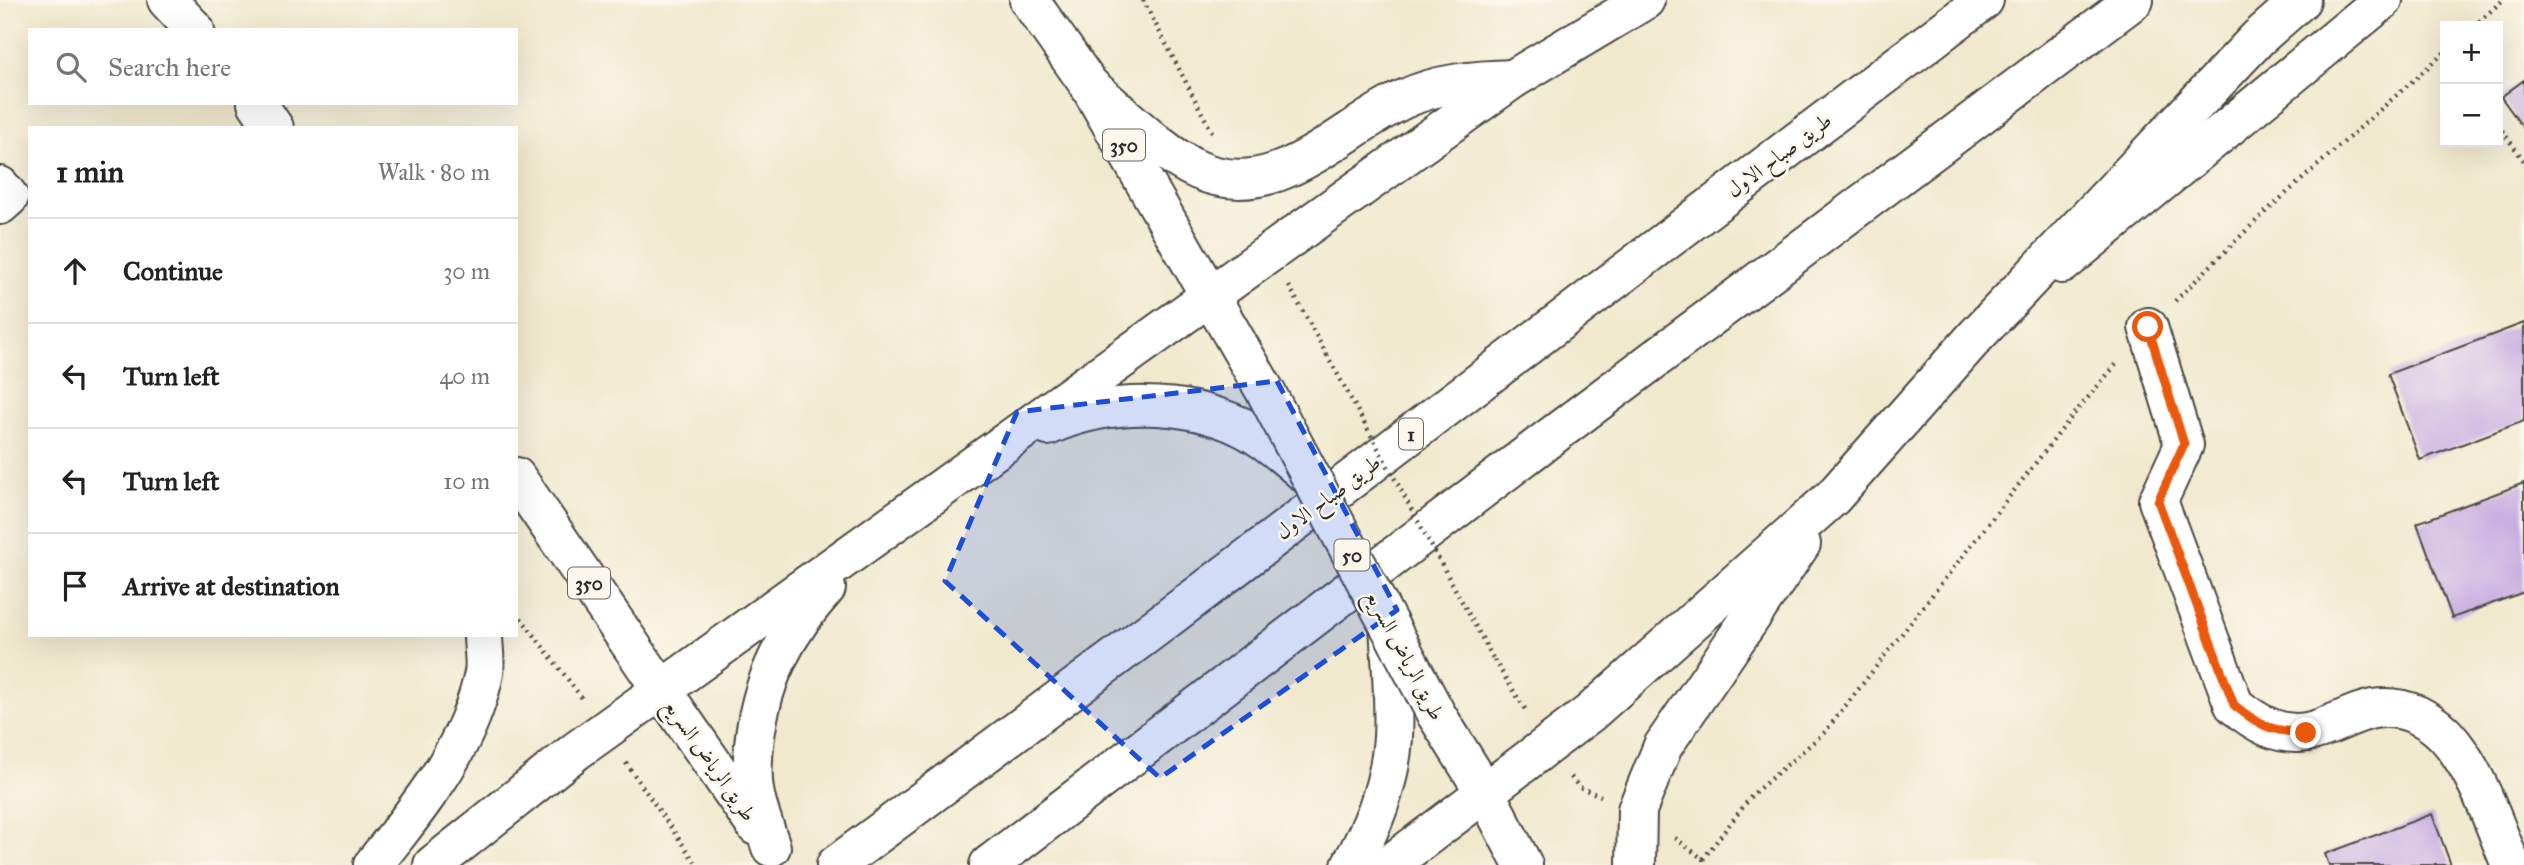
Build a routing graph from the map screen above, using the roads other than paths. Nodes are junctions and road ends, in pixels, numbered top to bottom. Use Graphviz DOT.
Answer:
graph roads {
  1 [pos="167,0"];
  2 [pos="194,0"];
  3 [pos="1645,0"];
  4 [pos="1984,0"];
  5 [pos="2134,0"];
  6 [pos="2301,0"];
  7 [pos="2383,0"];
  8 [pos="1042,9"];
  9 [pos="193,28"];
  10 [pos="210,28"];
  11 [pos="1513,79"];
  12 [pos="1089,85"];
  13 [pos="258,105"];
  14 [pos="273,126"];
  15 [pos="0,186"];
  16 [pos="0,205"];
  17 [pos="1210,296"];
  18 [pos="2148,327"];
  19 [pos="1975,337"];
  20 [pos="1268,396"];
  21 [pos="972,467"];
  22 [pos="1312,479"];
  23 [pos="518,480"];
  24 [pos="1833,497"];
  25 [pos="868,543"];
  26 [pos="1389,625"];
  27 [pos="483,637"];
  28 [pos="661,689"];
  29 [pos="1486,794"];
  30 [pos="777,856"];
  31 [pos="373,865"];
  32 [pos="433,865"];
  33 [pos="836,865"];
  34 [pos="989,865"];
  35 [pos="1350,865"];
  36 [pos="1389,865"];
  37 [pos="1523,865"];
  38 [pos="1636,865"];
  39 [pos="2511,865"];
  1 -- 9 [label="main road"];
  2 -- 10 [label="main road"];
  3 -- 11 [label="main road"];
  4 -- 33 [label="main road, طريق صباح الاول / 1"];
  5 -- 34 [label="main road"];
  6 -- 19 [label="main road"];
  7 -- 19 [label="main road"];
  8 -- 12 [label="main road, 350"];
  11 -- 12 [label="main road"];
  11 -- 17 [label="main road"];
  12 -- 17 [label="main road, 350"];
  13 -- 14 [label="main road"];
  15 -- 16 [label="main road"];
  17 -- 20 [label="main road, طريق الرياض السريع / 350"];
  17 -- 21 [label="main road"];
  18 -- 39 [label="main road"];
  19 -- 24 [label="main road"];
  20 -- 22 [label="main road, طريق الرياض السريع / 50, bridge"];
  21 -- 22 [label="main road"];
  21 -- 25 [label="main road"];
  22 -- 26 [label="main road, طريق الرياض السريع / 50, bridge"];
  23 -- 28 [label="main road, 350"];
  24 -- 29 [label="main road"];
  24 -- 38 [label="main road"];
  25 -- 28 [label="main road"];
  25 -- 30 [label="main road"];
  26 -- 29 [label="main road, طريق الرياض السريع / 50, bridge"];
  26 -- 35 [label="main road"];
  27 -- 31 [label="main road"];
  28 -- 30 [label="main road, طريق الرياض السريع / 350"];
  28 -- 32 [label="main road"];
  29 -- 36 [label="main road"];
  29 -- 37 [label="main road, طريق الرياض السريع / 50"];
}
